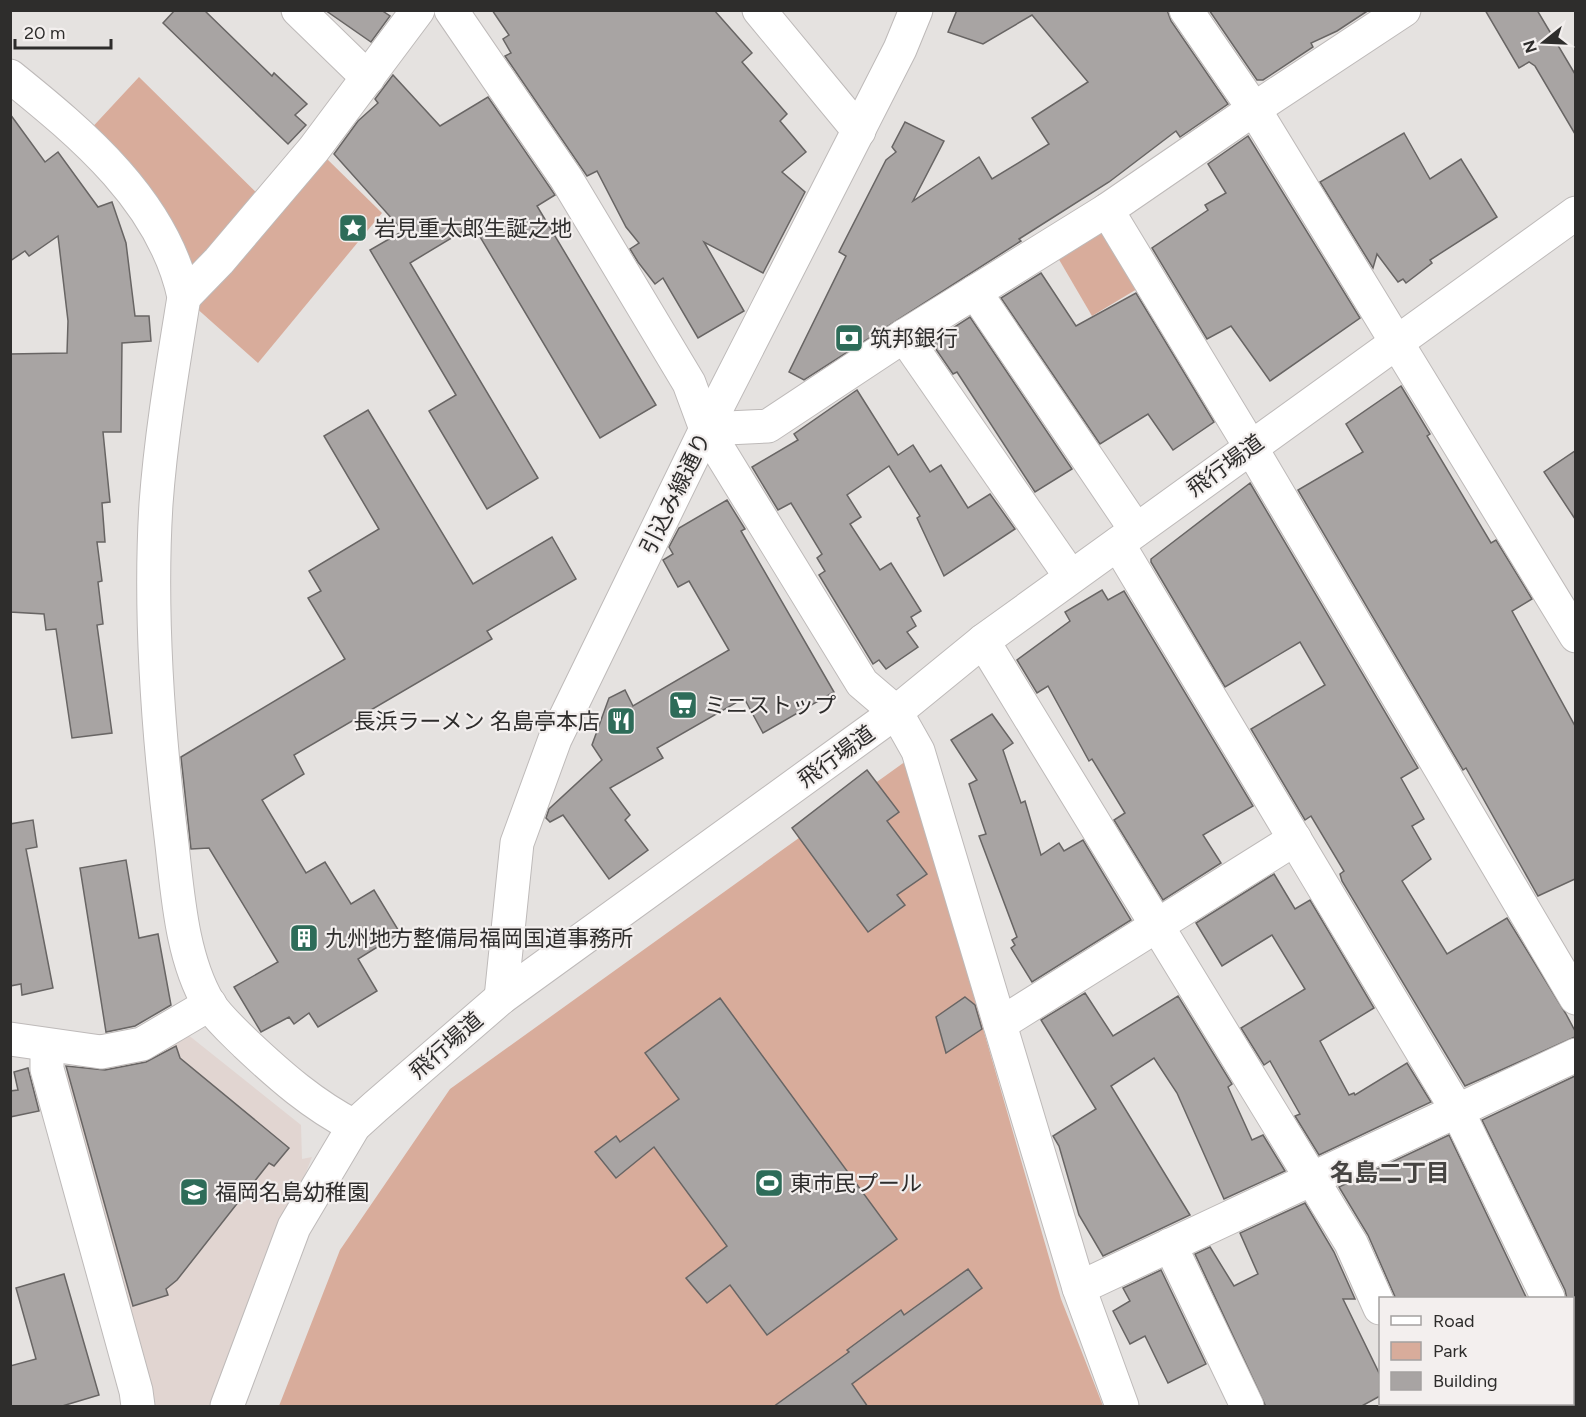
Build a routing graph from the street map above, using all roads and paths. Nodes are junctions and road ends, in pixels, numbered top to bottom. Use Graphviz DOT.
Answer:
graph roads {
  1 [pos="298,10"];
  2 [pos="418,10"];
  3 [pos="452,10"];
  4 [pos="759,10"];
  5 [pos="916,10"];
  6 [pos="1186,10"];
  7 [pos="1404,10"];
  8 [pos="10,76"];
  9 [pos="368,78"];
  10 [pos="1254,109"];
  11 [pos="859,131"];
  12 [pos="1107,210"];
  13 [pos="1575,213"];
  14 [pos="975,292"];
  15 [pos="184,297"];
  16 [pos="904,336"];
  17 [pos="1397,345"];
  18 [pos="706,429"];
  19 [pos="1250,446"];
  20 [pos="1127,537"];
  21 [pos="1071,577"];
  22 [pos="1575,636"];
  23 [pos="982,641"];
  24 [pos="896,712"];
  25 [pos="1295,839"];
  26 [pos="1156,927"];
  27 [pos="501,998"];
  28 [pos="1575,998"];
  29 [pos="210,1004"];
  30 [pos="1000,1024"];
  31 [pos="10,1038"];
  32 [pos="47,1046"];
  33 [pos="1575,1055"];
  34 [pos="1457,1110"];
  35 [pos="354,1126"];
  36 [pos="1312,1178"];
  37 [pos="1170,1245"];
  38 [pos="1079,1288"];
  39 [pos="1547,1297"];
  40 [pos="1379,1306"];
  41 [pos="138,1407"];
  42 [pos="227,1407"];
  43 [pos="1122,1407"];
  44 [pos="1247,1407"];
  1 -- 9 [label="street"];
  2 -- 9 [label="street"];
  3 -- 18 [label="street"];
  4 -- 11 [label="street"];
  5 -- 11 [label="street, 引込み線通り"];
  6 -- 10 [label="street"];
  7 -- 10 [label="street"];
  8 -- 15 [label="street"];
  9 -- 15 [label="street"];
  10 -- 12 [label="street"];
  10 -- 17 [label="street"];
  11 -- 18 [label="street, 引込み線通り"];
  12 -- 14 [label="street"];
  12 -- 19 [label="street"];
  13 -- 17 [label="street, 飛行場道"];
  14 -- 16 [label="street"];
  14 -- 20 [label="street"];
  15 -- 29 [label="street"];
  16 -- 18 [label="street"];
  16 -- 21 [label="street"];
  17 -- 19 [label="street, 飛行場道"];
  17 -- 22 [label="street"];
  18 -- 24 [label="street"];
  18 -- 27 [label="street, 引込み線通り"];
  19 -- 20 [label="street, 飛行場道"];
  19 -- 28 [label="street"];
  20 -- 21 [label="street, 飛行場道"];
  20 -- 25 [label="street"];
  21 -- 23 [label="street, 飛行場道"];
  23 -- 24 [label="street, 飛行場道"];
  23 -- 26 [label="street"];
  24 -- 27 [label="street, 飛行場道"];
  24 -- 30 [label="street"];
  25 -- 26 [label="street"];
  25 -- 34 [label="street"];
  26 -- 30 [label="street"];
  26 -- 36 [label="street"];
  27 -- 35 [label="street, 飛行場道"];
  29 -- 32 [label="street"];
  29 -- 35 [label="street"];
  30 -- 38 [label="street"];
  31 -- 32 [label="street"];
  32 -- 41 [label="street"];
  33 -- 34 [label="street"];
  34 -- 36 [label="street"];
  34 -- 39 [label="street"];
  35 -- 42 [label="street, 飛行場道"];
  36 -- 37 [label="street"];
  36 -- 40 [label="street"];
  37 -- 38 [label="street"];
  37 -- 44 [label="street"];
  38 -- 43 [label="street"];
}
